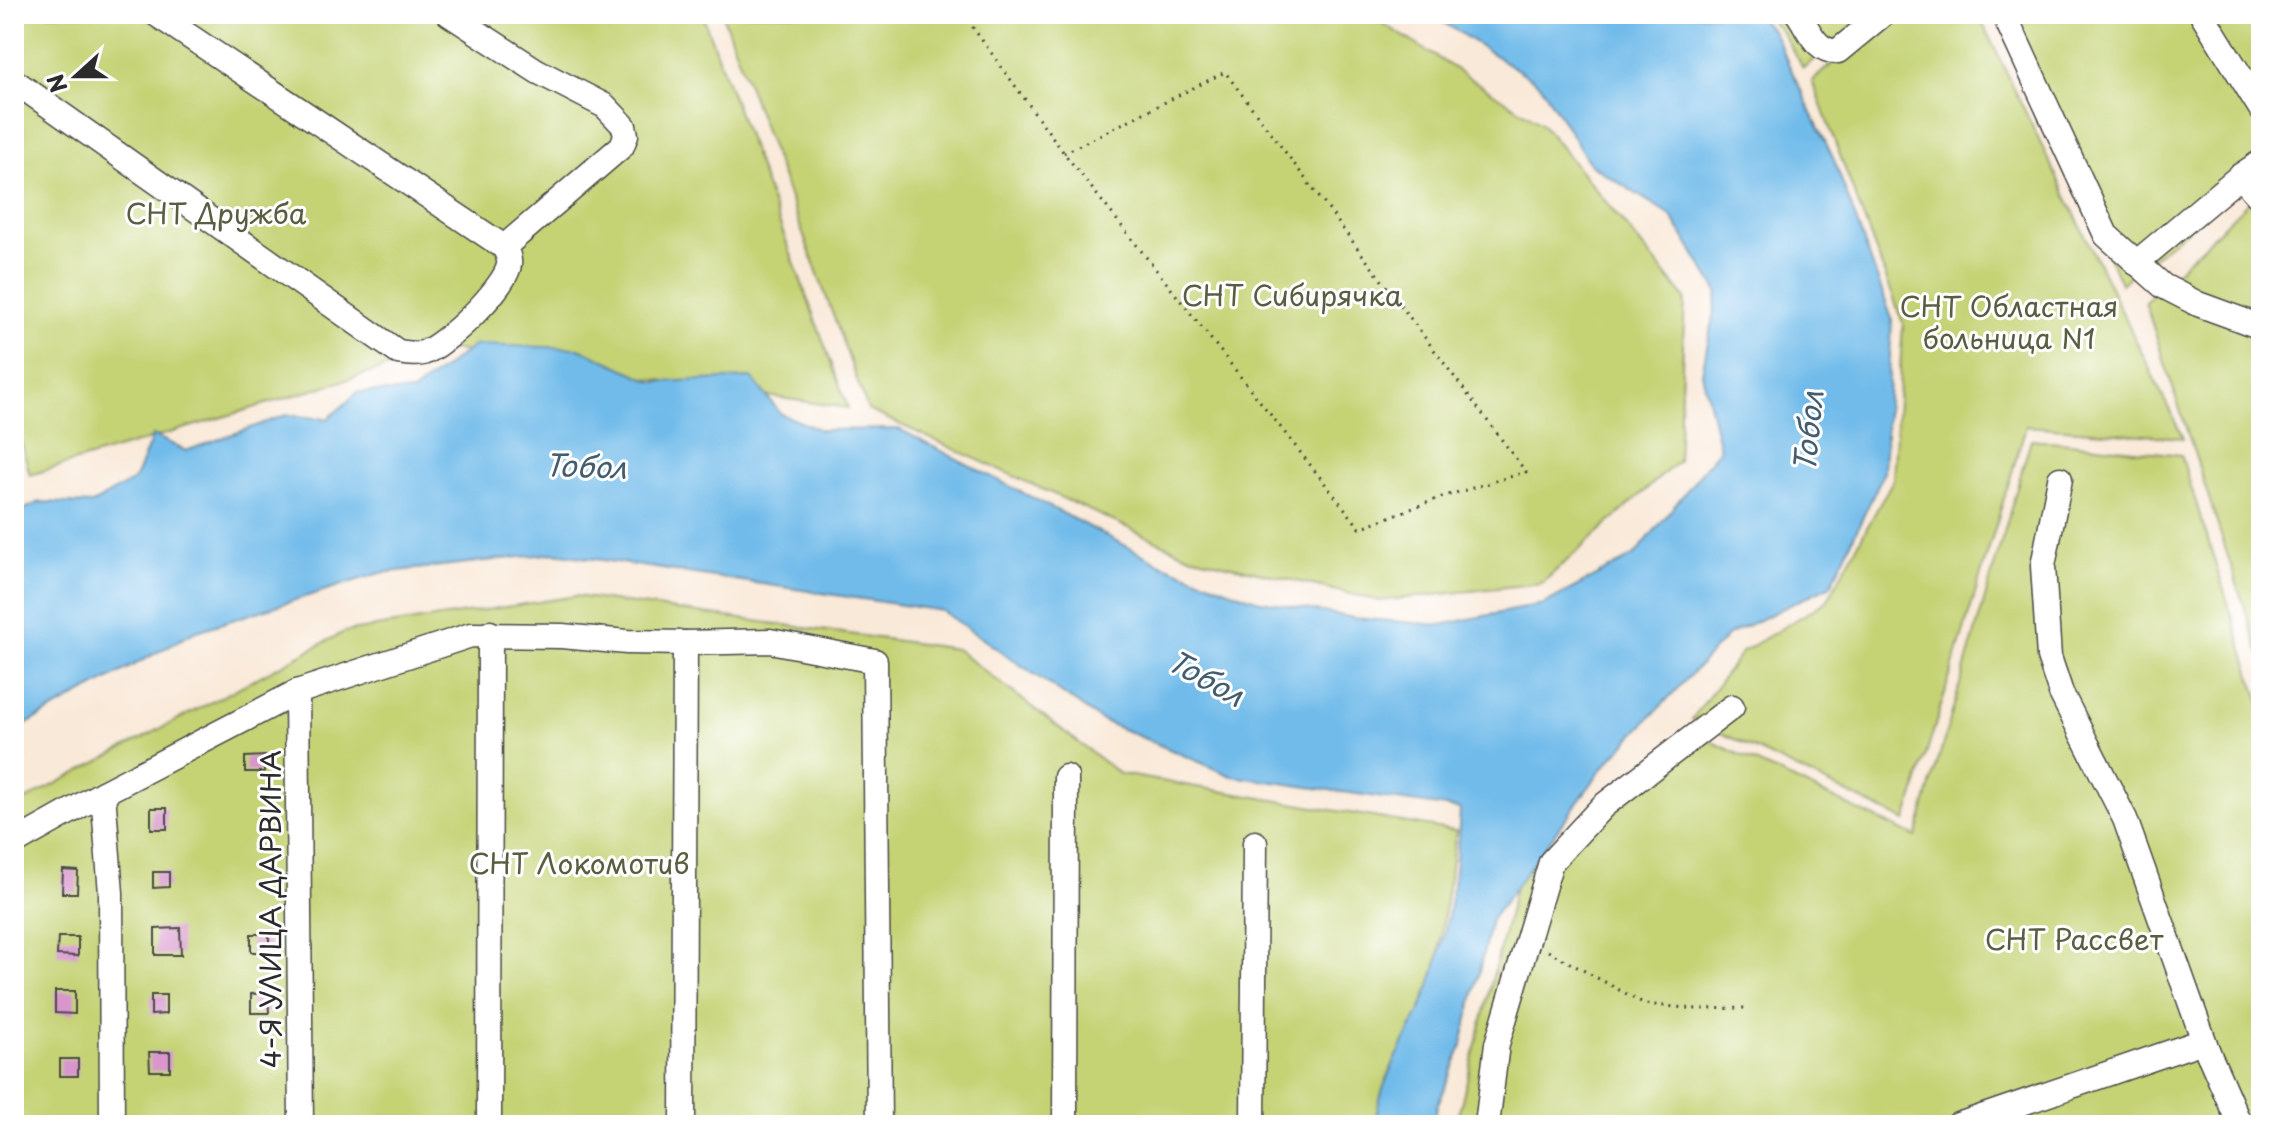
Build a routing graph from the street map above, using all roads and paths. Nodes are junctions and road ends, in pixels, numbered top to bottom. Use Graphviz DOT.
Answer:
graph roads {
  1 [pos="156,14"];
  2 [pos="449,14"];
  3 [pos="963,14"];
  4 [pos="1798,14"];
  5 [pos="1883,14"];
  6 [pos="2004,14"];
  7 [pos="2202,14"];
  8 [pos="14,81"];
  9 [pos="2261,109"];
  10 [pos="1064,153"];
  11 [pos="2261,162"];
  12 [pos="2240,176"];
  13 [pos="2261,199"];
  14 [pos="504,247"];
  15 [pos="2136,263"];
  16 [pos="2261,327"];
  17 [pos="2060,479"];
  18 [pos="490,633"];
  19 [pos="685,643"];
  20 [pos="297,692"];
  21 [pos="1732,707"];
  22 [pos="1066,777"];
  23 [pos="103,793"];
  24 [pos="14,843"];
  25 [pos="1255,843"];
  26 [pos="1524,949"];
  27 [pos="1746,1008"];
  28 [pos="2209,1055"];
  29 [pos="112,1125"];
  30 [pos="301,1125"];
  31 [pos="489,1125"];
  32 [pos="683,1125"];
  33 [pos="879,1125"];
  34 [pos="1065,1125"];
  35 [pos="1253,1125"];
  36 [pos="1487,1125"];
  37 [pos="1958,1125"];
  38 [pos="2240,1125"];
  1 -- 14 [label="street"];
  2 -- 14 [label="street"];
  3 -- 10 [label="path"];
  4 -- 5 [label="street"];
  6 -- 15 [label="street"];
  7 -- 9 [label="street"];
  8 -- 14 [label="street"];
  10 -- 10 [label="path"];
  11 -- 12 [label="street"];
  12 -- 13 [label="street"];
  12 -- 15 [label="street"];
  15 -- 16 [label="street"];
  17 -- 28 [label="street"];
  18 -- 19 [label="street"];
  18 -- 20 [label="street"];
  18 -- 31 [label="street"];
  19 -- 32 [label="street"];
  19 -- 33 [label="street"];
  20 -- 23 [label="street"];
  20 -- 30 [label="street, 4-Я УЛИЦА ДАРВИНА"];
  21 -- 26 [label="street"];
  22 -- 34 [label="street"];
  23 -- 24 [label="street"];
  23 -- 29 [label="street"];
  25 -- 35 [label="street"];
  26 -- 27 [label="path"];
  26 -- 36 [label="street"];
  28 -- 37 [label="street"];
  28 -- 38 [label="street"];
}
